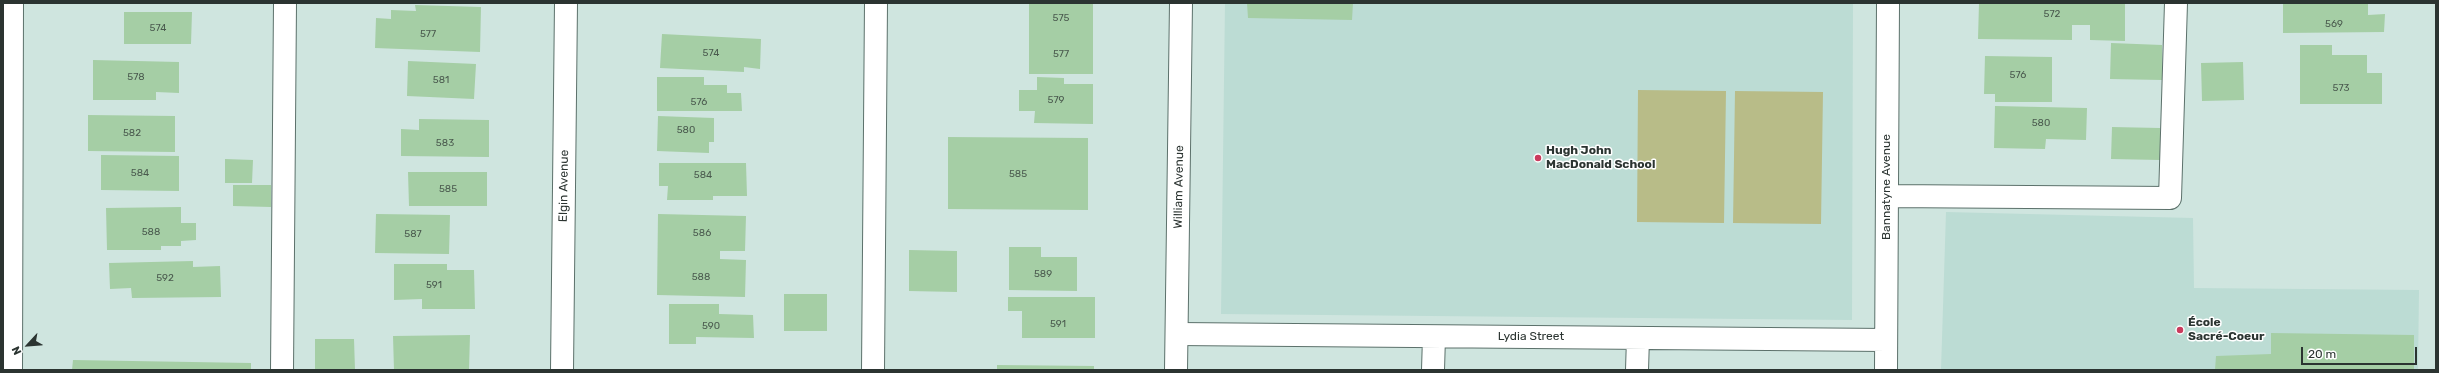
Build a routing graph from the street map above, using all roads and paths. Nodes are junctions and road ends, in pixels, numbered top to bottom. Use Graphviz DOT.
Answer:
graph roads {
  1 [pos="12,3"];
  2 [pos="285,3"];
  3 [pos="566,3"];
  4 [pos="876,3"];
  5 [pos="1181,3"];
  6 [pos="1888,3"];
  7 [pos="2176,3"];
  8 [pos="1887,196"];
  9 [pos="1177,334"];
  10 [pos="1434,337"];
  11 [pos="1638,338"];
  12 [pos="1886,340"];
  13 [pos="11,370"];
  14 [pos="282,370"];
  15 [pos="562,370"];
  16 [pos="873,370"];
  17 [pos="1176,370"];
  18 [pos="1434,370"];
  19 [pos="1638,370"];
  20 [pos="1886,370"];
  1 -- 13 [label="street"];
  2 -- 14 [label="street"];
  3 -- 15 [label="street, Elgin Avenue"];
  4 -- 16 [label="street"];
  5 -- 9 [label="street, William Avenue"];
  6 -- 8 [label="street, Bannatyne Avenue"];
  7 -- 8 [label="street"];
  8 -- 12 [label="street, Bannatyne Avenue"];
  9 -- 10 [label="street, Lydia Street"];
  9 -- 17 [label="street, William Avenue"];
  10 -- 11 [label="street, Lydia Street"];
  10 -- 18 [label="street"];
  11 -- 12 [label="street, Lydia Street"];
  11 -- 19 [label="street"];
  12 -- 20 [label="street, Bannatyne Avenue"];
}
